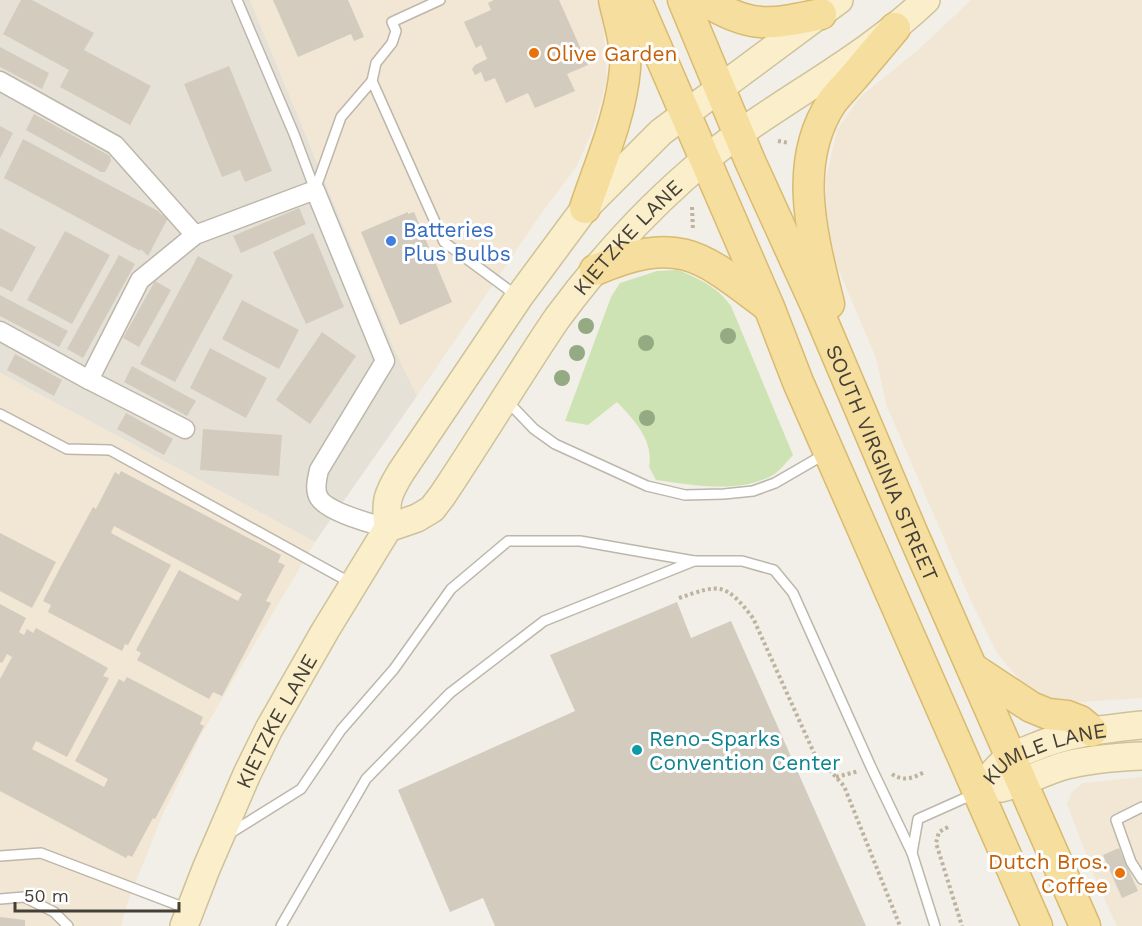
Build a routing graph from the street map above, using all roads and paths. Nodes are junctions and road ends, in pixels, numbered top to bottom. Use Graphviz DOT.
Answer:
graph roads {
  1 [pos="237,0"];
  2 [pos="440,0"];
  3 [pos="614,0"];
  4 [pos="636,0"];
  5 [pos="683,0"];
  6 [pos="704,0"];
  7 [pos="926,0"];
  8 [pos="830,7"];
  9 [pos="895,28"];
  10 [pos="0,81"];
  11 [pos="372,81"];
  12 [pos="720,87"];
  13 [pos="686,113"];
  14 [pos="739,134"];
  15 [pos="706,160"];
  16 [pos="315,190"];
  17 [pos="692,207"];
  18 [pos="585,208"];
  19 [pos="195,235"];
  20 [pos="693,237"];
  21 [pos="595,270"];
  22 [pos="519,297"];
  23 [pos="769,307"];
  24 [pos="0,332"];
  25 [pos="846,377"];
  26 [pos="89,380"];
  27 [pos="505,399"];
  28 [pos="0,414"];
  29 [pos="185,429"];
  30 [pos="829,451"];
  31 [pos="388,528"];
  32 [pos="694,561"];
  33 [pos="354,584"];
  34 [pos="679,598"];
  35 [pos="972,668"];
  36 [pos="1142,725"];
  37 [pos="1092,731"];
  38 [pos="1142,756"];
  39 [pos="1017,770"];
  40 [pos="887,771"];
  41 [pos="857,772"];
  42 [pos="924,772"];
  43 [pos="836,777"];
  44 [pos="979,792"];
  45 [pos="1142,807"];
  46 [pos="948,826"];
  47 [pos="217,842"];
  48 [pos="912,853"];
  49 [pos="0,856"];
  50 [pos="1142,879"];
  51 [pos="0,899"];
  52 [pos="187,918"];
  53 [pos="68,926"];
  54 [pos="281,926"];
  55 [pos="900,926"];
  56 [pos="935,926"];
  57 [pos="962,926"];
  58 [pos="1037,926"];
  59 [pos="1085,926"];
  1 -- 16 [label="lane"];
  2 -- 11 [label="lane"];
  3 -- 18 [label="main road"];
  4 -- 13 [label="main road, SOUTH VIRGINIA STREET"];
  5 -- 12 [label="main road, SOUTH VIRGINIA STREET"];
  6 -- 8 [label="main road"];
  7 -- 9 [label="main road, KIETZKE LANE"];
  8 -- 12 [label="main road"];
  9 -- 14 [label="main road, KIETZKE LANE"];
  9 -- 25 [label="main road"];
  10 -- 19 [label="street"];
  11 -- 16 [label="lane"];
  11 -- 22 [label="lane"];
  12 -- 13 [label="main road"];
  12 -- 14 [label="main road, SOUTH VIRGINIA STREET"];
  13 -- 15 [label="main road, SOUTH VIRGINIA STREET"];
  13 -- 18 [label="main road"];
  14 -- 15 [label="main road, KIETZKE LANE"];
  14 -- 25 [label="main road, SOUTH VIRGINIA STREET"];
  15 -- 21 [label="main road, KIETZKE LANE"];
  15 -- 23 [label="main road, SOUTH VIRGINIA STREET"];
  16 -- 19 [label="street"];
  16 -- 31 [label="street"];
  17 -- 20 [label="path"];
  18 -- 22 [label="main road"];
  19 -- 26 [label="street"];
  21 -- 23 [label="main road"];
  21 -- 27 [label="main road, KIETZKE LANE"];
  22 -- 31 [label="main road"];
  23 -- 30 [label="main road, SOUTH VIRGINIA STREET"];
  24 -- 26 [label="street"];
  25 -- 35 [label="main road, SOUTH VIRGINIA STREET"];
  26 -- 29 [label="street"];
  27 -- 30 [label="lane"];
  27 -- 31 [label="main road, KIETZKE LANE"];
  28 -- 33 [label="lane"];
  30 -- 44 [label="main road, SOUTH VIRGINIA STREET"];
  31 -- 33 [label="main road, KIETZKE LANE"];
  32 -- 47 [label="lane"];
  32 -- 48 [label="lane"];
  32 -- 54 [label="lane"];
  33 -- 47 [label="main road, KIETZKE LANE"];
  34 -- 43 [label="path"];
  35 -- 37 [label="main road"];
  35 -- 39 [label="main road, SOUTH VIRGINIA STREET"];
  36 -- 37 [label="main road, KUMLE LANE"];
  37 -- 39 [label="main road, KUMLE LANE"];
  38 -- 39 [label="main road, KUMLE LANE"];
  39 -- 44 [label="main road, KUMLE LANE"];
  39 -- 59 [label="main road, SOUTH VIRGINIA STREET"];
  40 -- 42 [label="path"];
  41 -- 43 [label="path"];
  43 -- 55 [label="path"];
  44 -- 48 [label="lane"];
  44 -- 58 [label="main road, SOUTH VIRGINIA STREET"];
  45 -- 50 [label="lane"];
  46 -- 57 [label="path"];
  47 -- 52 [label="main road, KIETZKE LANE"];
  48 -- 56 [label="lane"];
  49 -- 52 [label="lane"];
  51 -- 53 [label="lane"];
}
